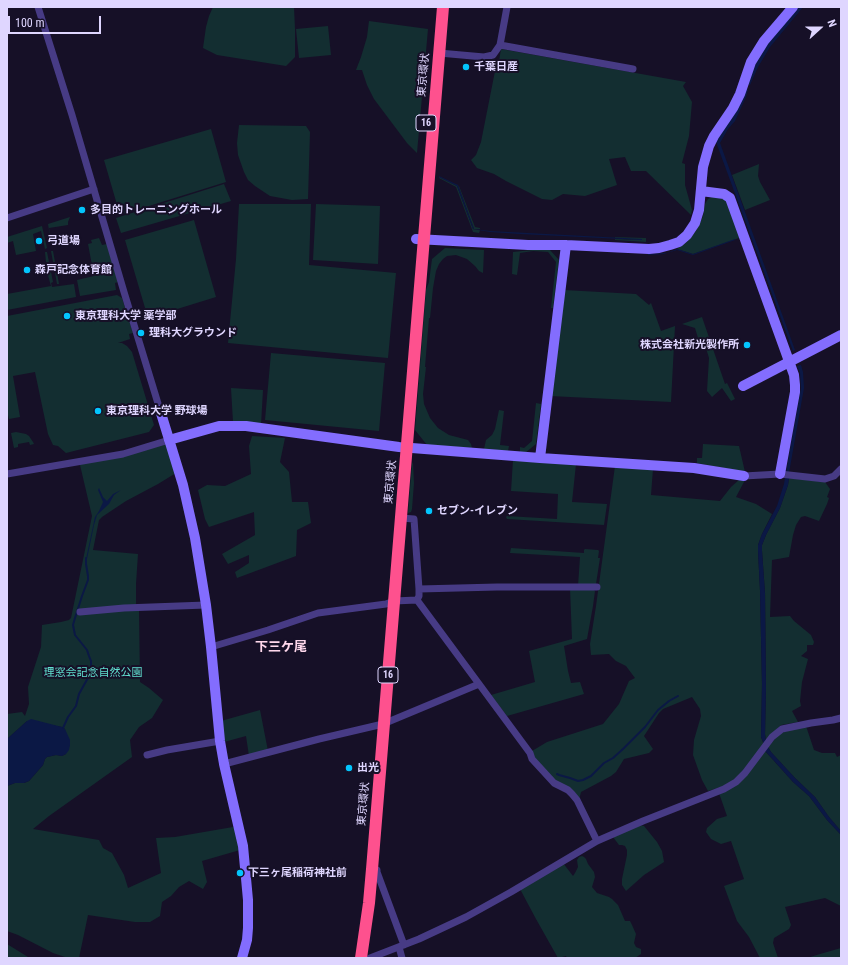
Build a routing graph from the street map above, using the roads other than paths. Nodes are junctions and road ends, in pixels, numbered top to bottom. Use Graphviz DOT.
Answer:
graph roads {
  1 [pos="38,7"];
  2 [pos="435,7"];
  3 [pos="443,7"];
  4 [pos="507,7"];
  5 [pos="793,7"];
  6 [pos="500,45"];
  7 [pos="439,53"];
  8 [pos="633,69"];
  9 [pos="94,189"];
  10 [pos="701,191"];
  11 [pos="7,218"];
  12 [pos="420,239"];
  13 [pos="566,245"];
  14 [pos="841,335"];
  15 [pos="790,361"];
  16 [pos="743,386"];
  17 [pos="160,410"];
  18 [pos="169,440"];
  19 [pos="403,448"];
  20 [pos="540,458"];
  21 [pos="841,469"];
  22 [pos="7,474"];
  23 [pos="780,474"];
  24 [pos="744,476"];
  25 [pos="401,518"];
  26 [pos="597,587"];
  27 [pos="419,589"];
  28 [pos="417,600"];
  29 [pos="390,603"];
  30 [pos="206,605"];
  31 [pos="80,612"];
  32 [pos="211,647"];
  33 [pos="479,684"];
  34 [pos="841,718"];
  35 [pos="380,725"];
  36 [pos="220,741"];
  37 [pos="147,755"];
  38 [pos="224,764"];
  39 [pos="597,841"];
  40 [pos="372,869"];
  41 [pos="402,946"];
  42 [pos="242,958"];
  43 [pos="354,958"];
  44 [pos="361,958"];
  45 [pos="370,958"];
  46 [pos="402,958"];
  1 -- 9 [label="street"];
  2 -- 12 [label="highway, 東京環状 / 16"];
  3 -- 7 [label="highway, 東京環状 / 16"];
  4 -- 6 [label="street"];
  5 -- 10 [label="street"];
  6 -- 7 [label="street"];
  6 -- 8 [label="street"];
  7 -- 12 [label="highway, 東京環状 / 16"];
  9 -- 11 [label="street"];
  9 -- 17 [label="street"];
  10 -- 13 [label="street"];
  10 -- 15 [label="street"];
  12 -- 13 [label="street"];
  12 -- 19 [label="highway, 東京環状 / 16"];
  13 -- 20 [label="street"];
  14 -- 15 [label="street"];
  15 -- 16 [label="street"];
  15 -- 23 [label="street"];
  17 -- 18 [label="street"];
  18 -- 19 [label="street"];
  18 -- 22 [label="street"];
  18 -- 30 [label="street"];
  19 -- 20 [label="street"];
  19 -- 25 [label="highway, 東京環状 / 16"];
  19 -- 29 [label="highway, 東京環状 / 16"];
  20 -- 24 [label="street"];
  21 -- 23 [label="street"];
  23 -- 24 [label="street"];
  25 -- 27 [label="street"];
  25 -- 29 [label="highway, 東京環状 / 16"];
  26 -- 27 [label="street"];
  27 -- 28 [label="street"];
  28 -- 29 [label="street"];
  28 -- 33 [label="street"];
  29 -- 32 [label="street"];
  29 -- 35 [label="highway, 東京環状 / 16"];
  30 -- 31 [label="street"];
  30 -- 32 [label="street"];
  32 -- 36 [label="street"];
  33 -- 35 [label="street"];
  33 -- 39 [label="street"];
  34 -- 39 [label="street"];
  35 -- 38 [label="street"];
  35 -- 40 [label="highway, 東京環状 / 16"];
  35 -- 43 [label="highway, 東京環状 / 16"];
  36 -- 37 [label="street"];
  36 -- 38 [label="street"];
  38 -- 42 [label="street"];
  39 -- 41 [label="street"];
  40 -- 41 [label="street"];
  40 -- 44 [label="highway, 東京環状 / 16"];
  41 -- 45 [label="street"];
  41 -- 46 [label="street"];
}
